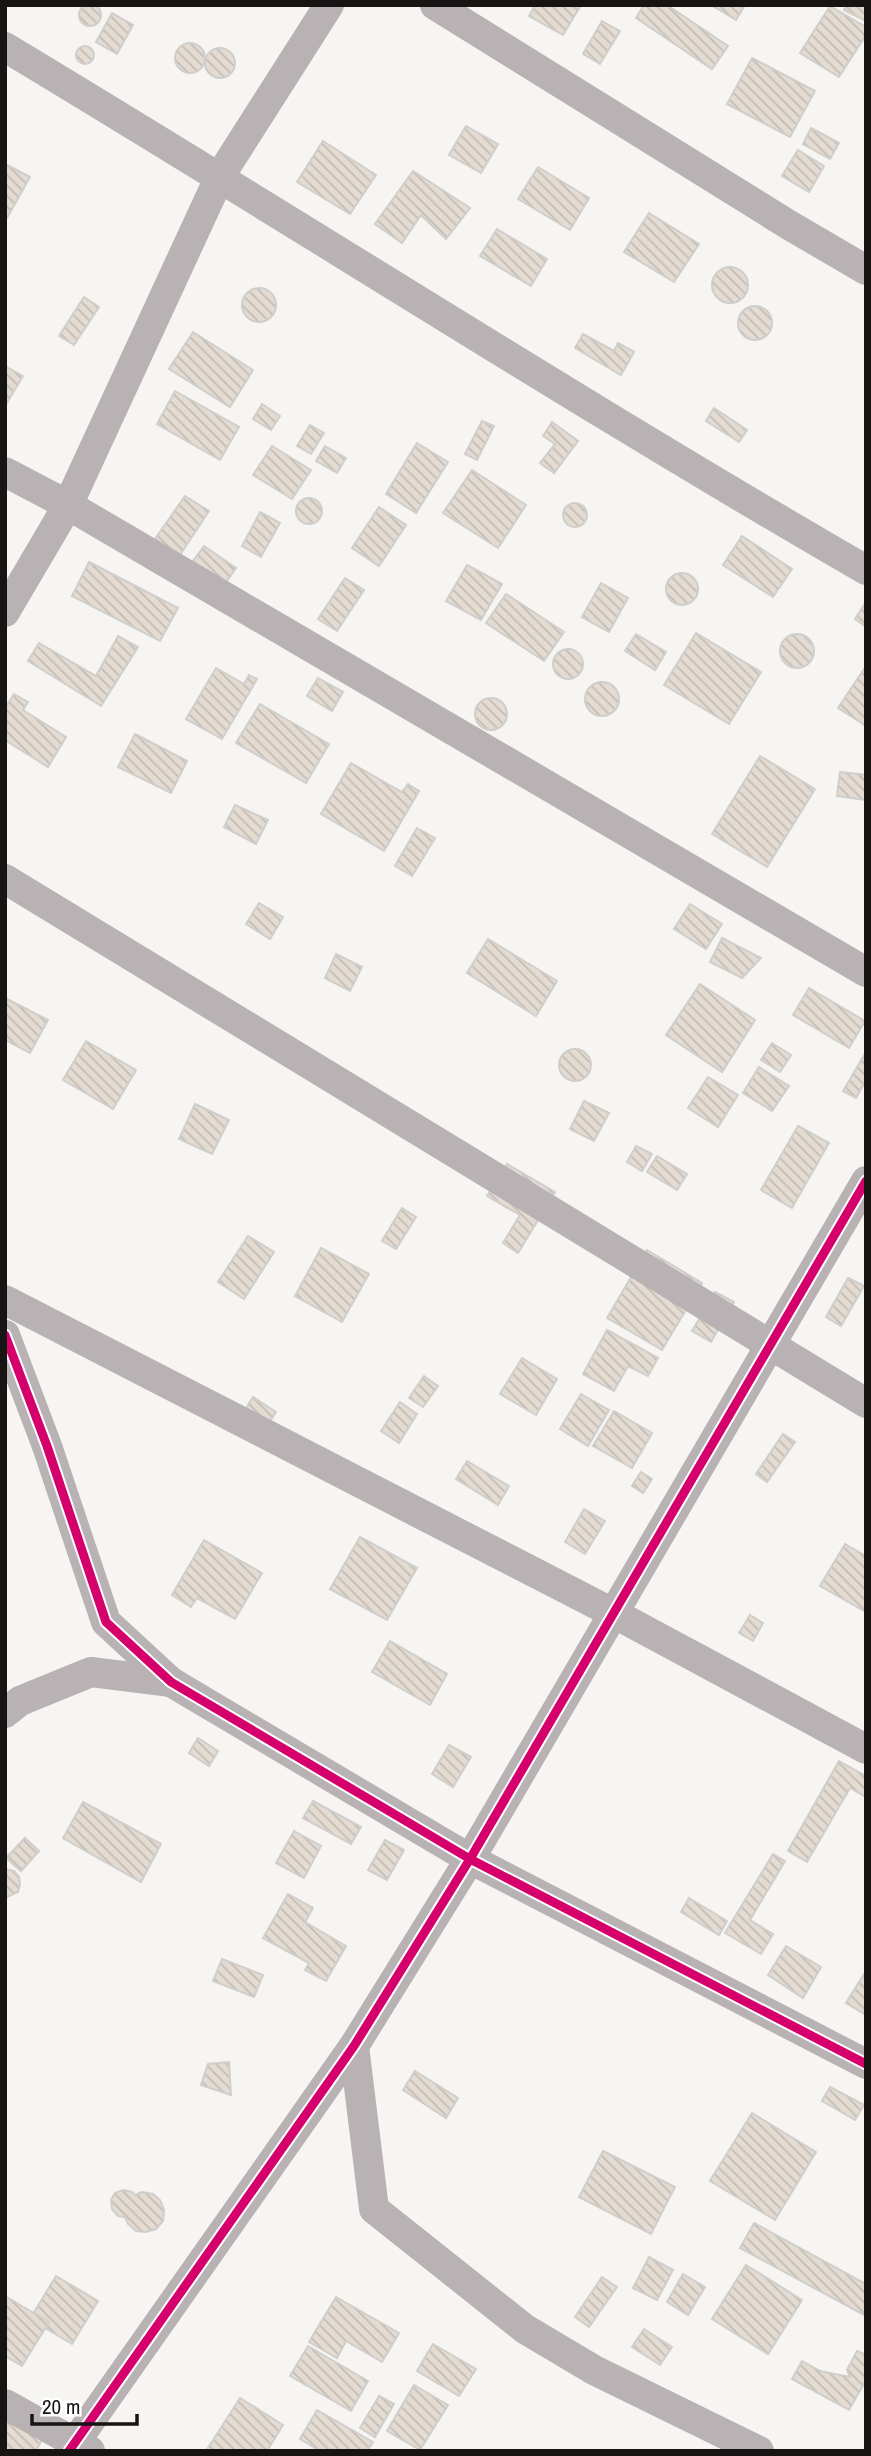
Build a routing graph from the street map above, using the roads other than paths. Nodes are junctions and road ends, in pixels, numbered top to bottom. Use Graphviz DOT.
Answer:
graph roads {
  1 [pos="328,5"];
  2 [pos="435,5"];
  3 [pos="5,47"];
  4 [pos="220,176"];
  5 [pos="866,270"];
  6 [pos="5,472"];
  7 [pos="68,505"];
  8 [pos="866,570"];
  9 [pos="5,612"];
  10 [pos="5,879"];
  11 [pos="866,972"];
  12 [pos="866,1181"];
  13 [pos="5,1300"];
  14 [pos="5,1335"];
  15 [pos="771,1347"];
  16 [pos="866,1404"];
  17 [pos="615,1614"];
  18 [pos="171,1682"];
  19 [pos="5,1713"];
  20 [pos="866,1749"];
  21 [pos="470,1859"];
  22 [pos="354,2046"];
  23 [pos="866,2064"];
  24 [pos="5,2404"];
  25 [pos="78,2448"];
  26 [pos="759,2451"];
  1 -- 4 [label="street"];
  2 -- 5 [label="street"];
  3 -- 4 [label="street"];
  4 -- 7 [label="street"];
  4 -- 8 [label="street"];
  6 -- 7 [label="street"];
  7 -- 9 [label="street"];
  7 -- 11 [label="street"];
  10 -- 15 [label="street"];
  12 -- 15 [label="street"];
  13 -- 17 [label="street"];
  14 -- 18 [label="street"];
  15 -- 16 [label="street"];
  15 -- 17 [label="street"];
  17 -- 20 [label="street"];
  17 -- 21 [label="street"];
  18 -- 19 [label="street"];
  18 -- 21 [label="street"];
  21 -- 22 [label="street"];
  21 -- 23 [label="street"];
  22 -- 25 [label="street"];
  22 -- 26 [label="street"];
  24 -- 25 [label="street"];
}
